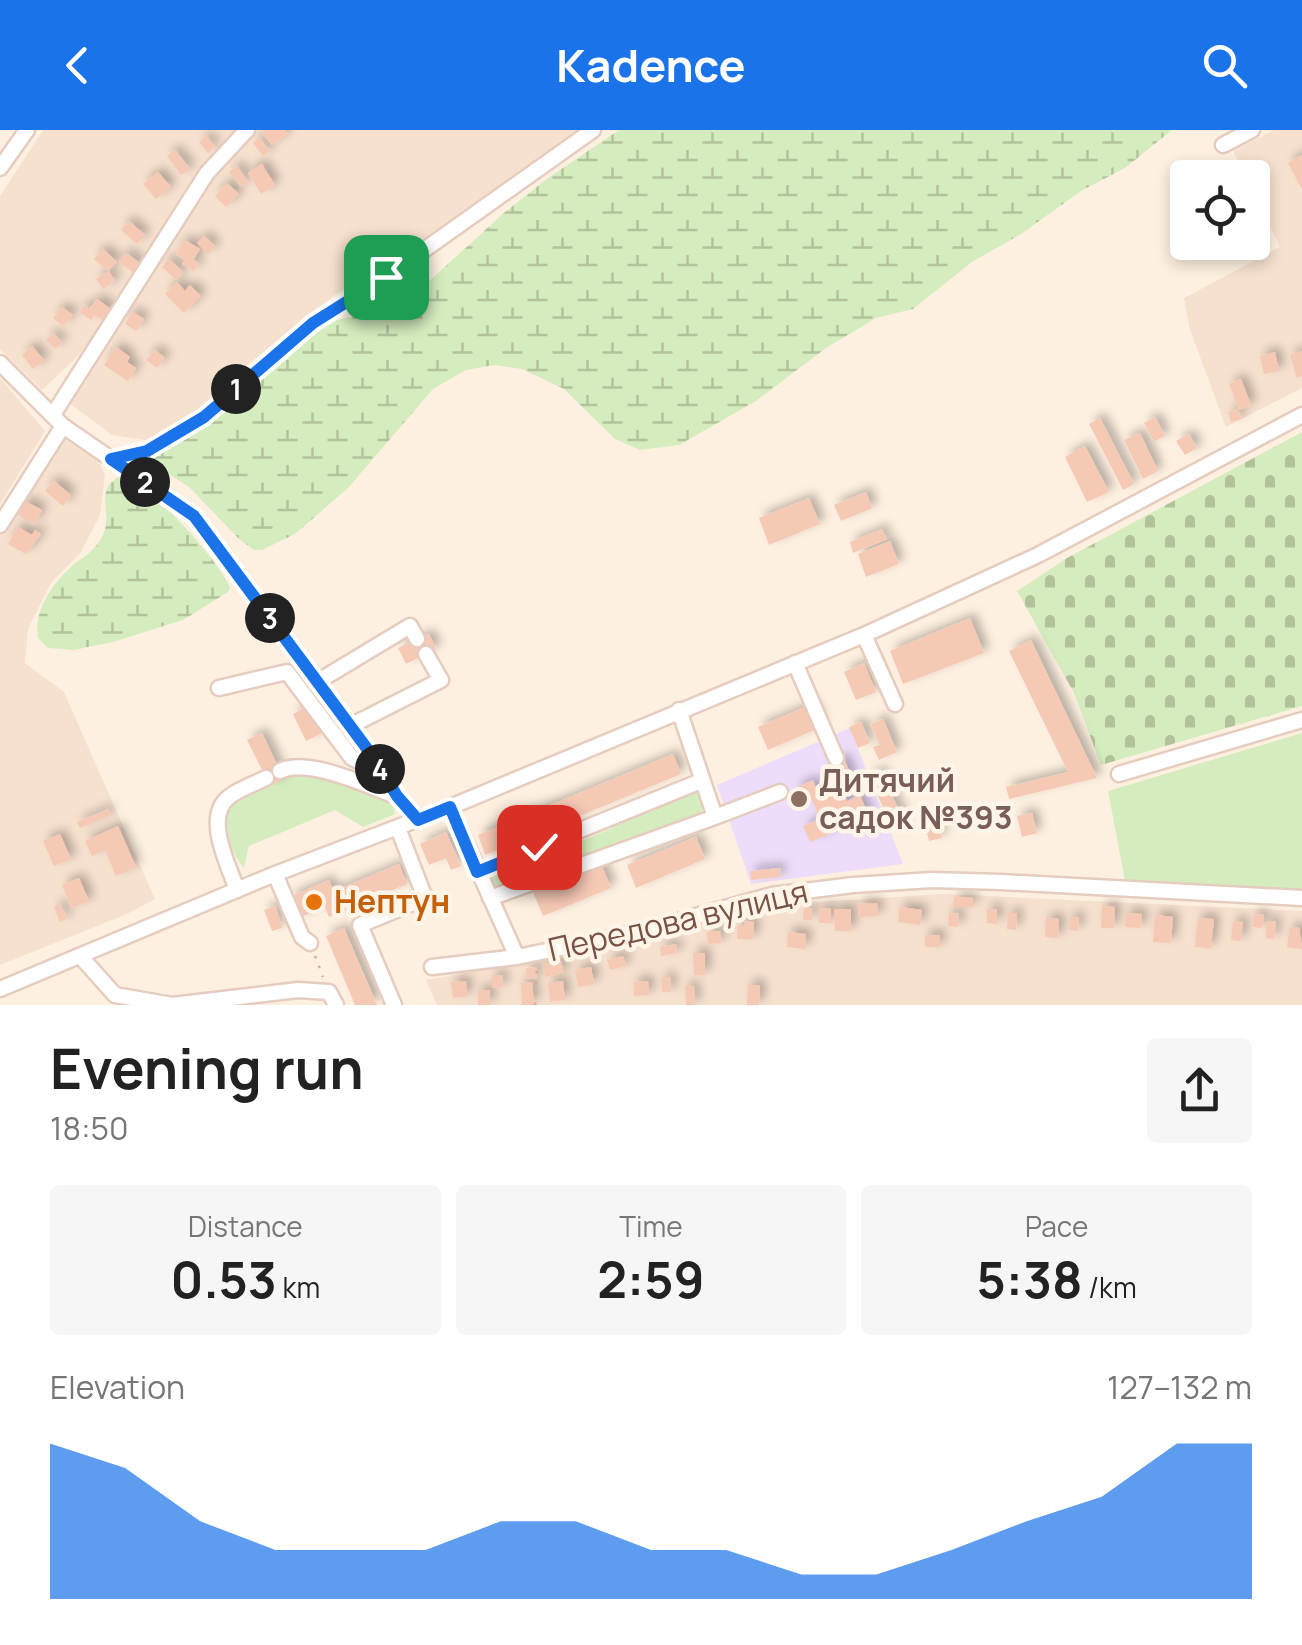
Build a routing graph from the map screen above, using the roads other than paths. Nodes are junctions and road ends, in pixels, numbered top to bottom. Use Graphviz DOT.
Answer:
graph roads {
  1 [pos="28,130"];
  2 [pos="247,130"];
  3 [pos="593,130"];
  4 [pos="1252,130"];
  5 [pos="1223,145"];
  6 [pos="0,168"];
  7 [pos="0,363"];
  8 [pos="54,414"];
  9 [pos="1302,415"];
  10 [pos="64,426"];
  11 [pos="111,459"];
  12 [pos="0,526"];
  13 [pos="864,635"];
  14 [pos="418,639"];
  15 [pos="426,654"];
  16 [pos="795,663"];
  17 [pos="317,682"];
  18 [pos="219,688"];
  19 [pos="895,704"];
  20 [pos="679,710"];
  21 [pos="1302,720"];
  22 [pos="350,726"];
  23 [pos="836,758"];
  24 [pos="280,771"];
  25 [pos="382,772"];
  26 [pos="1119,774"];
  27 [pos="266,778"];
  28 [pos="701,781"];
  29 [pos="780,792"];
  30 [pos="397,796"];
  31 [pos="450,807"];
  32 [pos="714,817"];
  33 [pos="418,820"];
  34 [pos="398,828"];
  35 [pos="477,872"];
  36 [pos="275,874"];
  37 [pos="237,890"];
  38 [pos="490,898"];
  39 [pos="1302,898"];
  40 [pos="310,943"];
  41 [pos="517,957"];
  42 [pos="81,958"];
  43 [pos="432,967"];
  44 [pos="0,989"];
  45 [pos="333,999"];
  46 [pos="394,1005"];
  1 -- 6 [label="street"];
  2 -- 8 [label="street"];
  3 -- 11 [label="street"];
  4 -- 5 [label="street"];
  7 -- 8 [label="street"];
  8 -- 10 [label="street"];
  9 -- 13 [label="street"];
  10 -- 11 [label="street"];
  10 -- 12 [label="street"];
  11 -- 17 [label="street"];
  13 -- 16 [label="street"];
  13 -- 19 [label="street"];
  14 -- 17 [label="street"];
  15 -- 22 [label="street"];
  16 -- 20 [label="street"];
  16 -- 23 [label="street"];
  17 -- 22 [label="street"];
  18 -- 25 [label="street"];
  20 -- 28 [label="street"];
  20 -- 31 [label="street"];
  21 -- 26 [label="street"];
  22 -- 25 [label="street"];
  24 -- 30 [label="street"];
  25 -- 30 [label="street"];
  27 -- 37 [label="street"];
  28 -- 32 [label="street"];
  28 -- 35 [label="street"];
  29 -- 32 [label="street"];
  30 -- 33 [label="street"];
  31 -- 33 [label="street"];
  31 -- 35 [label="street, Передова вулиця"];
  32 -- 38 [label="street"];
  33 -- 34 [label="street"];
  34 -- 36 [label="street"];
  34 -- 46 [label="street"];
  35 -- 38 [label="street, Передова вулиця"];
  36 -- 37 [label="street"];
  36 -- 40 [label="street"];
  37 -- 42 [label="street"];
  38 -- 41 [label="street, Передова вулиця"];
  39 -- 41 [label="street, Передова вулиця"];
  41 -- 43 [label="street"];
  42 -- 44 [label="street"];
  42 -- 45 [label="street"];
}
